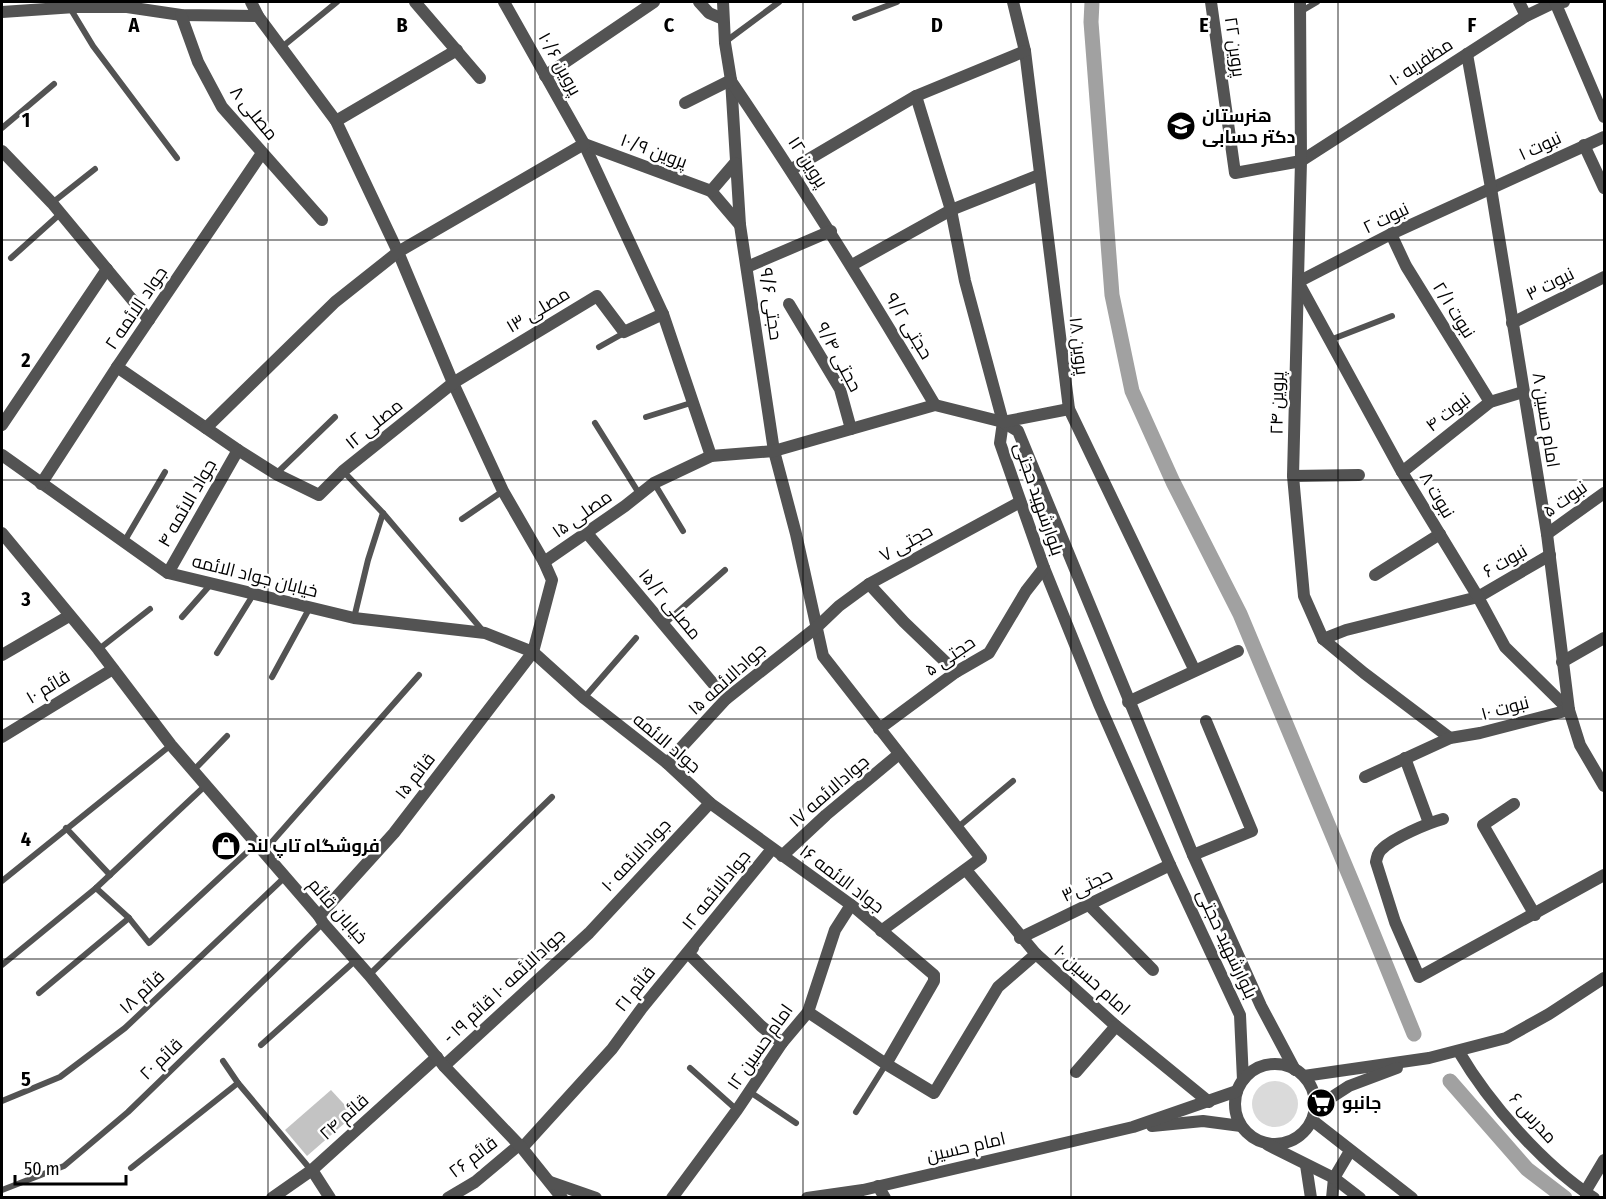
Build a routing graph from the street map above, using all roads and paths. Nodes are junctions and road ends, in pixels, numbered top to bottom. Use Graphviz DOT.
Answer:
graph roads {
  1 [pos="251,2"];
  2 [pos="337,2"];
  3 [pos="415,2"];
  4 [pos="504,2"];
  5 [pos="654,2"];
  6 [pos="699,2"];
  7 [pos="723,2"];
  8 [pos="779,2"];
  9 [pos="897,2"];
  10 [pos="1013,2"];
  11 [pos="1211,2"];
  12 [pos="1317,2"];
  13 [pos="1519,2"];
  14 [pos="1555,2"];
  15 [pos="1564,2"];
  16 [pos="73,5"];
  17 [pos="141,5"];
  18 [pos="1300,7"];
  19 [pos="2,12"];
  20 [pos="181,15"];
  21 [pos="1527,15"];
  22 [pos="258,16"];
  23 [pos="855,18"];
  24 [pos="723,19"];
  25 [pos="725,43"];
  26 [pos="282,47"];
  27 [pos="457,50"];
  28 [pos="1025,51"];
  29 [pos="1467,54"];
  30 [pos="545,76"];
  31 [pos="480,78"];
  32 [pos="731,80"];
  33 [pos="54,84"];
  34 [pos="916,96"];
  35 [pos="685,103"];
  36 [pos="1605,117"];
  37 [pos="336,121"];
  38 [pos="2,128"];
  39 [pos="1605,136"];
  40 [pos="584,144"];
  41 [pos="1584,145"];
  42 [pos="2,150"];
  43 [pos="262,153"];
  44 [pos="177,158"];
  45 [pos="1301,161"];
  46 [pos="735,163"];
  47 [pos="95,169"];
  48 [pos="792,170"];
  49 [pos="1039,175"];
  50 [pos="1491,188"];
  51 [pos="1605,188"];
  52 [pos="711,190"];
  53 [pos="52,203"];
  54 [pos="951,210"];
  55 [pos="60,214"];
  56 [pos="322,220"];
  57 [pos="740,225"];
  58 [pos="831,231"];
  59 [pos="1391,234"];
  60 [pos="398,252"];
  61 [pos="11,258"];
  62 [pos="852,265"];
  63 [pos="747,267"];
  64 [pos="106,269"];
  65 [pos="1605,277"];
  66 [pos="1298,282"];
  67 [pos="789,304"];
  68 [pos="663,314"];
  69 [pos="1392,316"];
  70 [pos="149,320"];
  71 [pos="1512,324"];
  72 [pos="624,332"];
  73 [pos="1330,340"];
  74 [pos="599,347"];
  75 [pos="117,367"];
  76 [pos="453,383"];
  77 [pos="1523,392"];
  78 [pos="694,402"];
  79 [pos="1490,402"];
  80 [pos="935,405"];
  81 [pos="1069,409"];
  82 [pos="335,417"];
  83 [pos="646,417"];
  84 [pos="1003,422"];
  85 [pos="595,423"];
  86 [pos="2,425"];
  87 [pos="206,428"];
  88 [pos="852,429"];
  89 [pos="238,450"];
  90 [pos="774,451"];
  91 [pos="2,455"];
  92 [pos="711,456"];
  93 [pos="343,471"];
  94 [pos="165,472"];
  95 [pos="1402,472"];
  96 [pos="276,474"];
  97 [pos="1359,475"];
  98 [pos="1293,476"];
  99 [pos="654,483"];
  100 [pos="41,484"];
  101 [pos="503,491"];
  102 [pos="1605,493"];
  103 [pos="640,495"];
  104 [pos="1020,502"];
  105 [pos="383,513"];
  106 [pos="462,519"];
  107 [pos="683,531"];
  108 [pos="586,532"];
  109 [pos="2,533"];
  110 [pos="1440,534"];
  111 [pos="1547,534"];
  112 [pos="124,542"];
  113 [pos="1550,555"];
  114 [pos="544,562"];
  115 [pos="1044,568"];
  116 [pos="725,570"];
  117 [pos="168,573"];
  118 [pos="1375,574"];
  119 [pos="210,584"];
  120 [pos="869,584"];
  121 [pos="253,595"];
  122 [pos="1478,597"];
  123 [pos="150,609"];
  124 [pos="309,609"];
  125 [pos="69,616"];
  126 [pos="182,617"];
  127 [pos="354,618"];
  128 [pos="663,625"];
  129 [pos="817,627"];
  130 [pos="484,633"];
  131 [pos="636,638"];
  132 [pos="1605,638"];
  133 [pos="1323,639"];
  134 [pos="98,649"];
  135 [pos="1238,651"];
  136 [pos="533,652"];
  137 [pos="217,653"];
  138 [pos="2,656"];
  139 [pos="1562,663"];
  140 [pos="113,669"];
  141 [pos="1194,669"];
  142 [pos="956,672"];
  143 [pos="418,675"];
  144 [pos="272,677"];
  145 [pos="584,698"];
  146 [pos="726,699"];
  147 [pos="1128,702"];
  148 [pos="1569,710"];
  149 [pos="1206,721"];
  150 [pos="879,729"];
  151 [pos="2,736"];
  152 [pos="227,736"];
  153 [pos="1450,738"];
  154 [pos="171,745"];
  155 [pos="900,754"];
  156 [pos="1405,758"];
  157 [pos="667,763"];
  158 [pos="194,771"];
  159 [pos="1365,777"];
  160 [pos="1013,781"];
  161 [pos="206,786"];
  162 [pos="1605,786"];
  163 [pos="552,797"];
  164 [pos="710,803"];
  165 [pos="1514,804"];
  166 [pos="1443,819"];
  167 [pos="1429,823"];
  168 [pos="66,828"];
  169 [pos="957,828"];
  170 [pos="260,848"];
  171 [pos="777,853"];
  172 [pos="1193,855"];
  173 [pos="1170,865"];
  174 [pos="966,870"];
  175 [pos="110,875"];
  176 [pos="1605,875"];
  177 [pos="285,877"];
  178 [pos="2,881"];
  179 [pos="96,888"];
  180 [pos="1088,904"];
  181 [pos="851,905"];
  182 [pos="1535,915"];
  183 [pos="129,918"];
  184 [pos="321,920"];
  185 [pos="881,930"];
  186 [pos="589,933"];
  187 [pos="1020,938"];
  188 [pos="688,953"];
  189 [pos="1036,954"];
  190 [pos="356,960"];
  191 [pos="2,965"];
  192 [pos="1153,970"];
  193 [pos="369,975"];
  194 [pos="1605,978"];
  195 [pos="39,993"];
  196 [pos="808,1012"];
  197 [pos="1116,1026"];
  198 [pos="782,1043"];
  199 [pos="261,1045"];
  200 [pos="1459,1052"];
  201 [pos="1429,1058"];
  202 [pos="223,1061"];
  203 [pos="441,1062"];
  204 [pos="885,1064"];
  205 [pos="690,1068"];
  206 [pos="1076,1071"];
  207 [pos="1300,1073"];
  208 [pos="238,1083"];
  209 [pos="1240,1085"];
  210 [pos="750,1092"];
  211 [pos="2,1101"];
  212 [pos="1209,1102"];
  213 [pos="737,1110"];
  214 [pos="856,1112"];
  215 [pos="1314,1114"];
  216 [pos="796,1123"];
  217 [pos="1241,1126"];
  218 [pos="1133,1127"];
  219 [pos="1262,1143"];
  220 [pos="520,1146"];
  221 [pos="1350,1151"];
  222 [pos="1605,1160"];
  223 [pos="1306,1165"];
  224 [pos="131,1168"];
  225 [pos="312,1170"];
  226 [pos="1334,1178"];
  227 [pos="550,1182"];
  228 [pos="2,1190"];
  229 [pos="882,1192"];
  230 [pos="863,1194"];
  231 [pos="1308,1195"];
  232 [pos="1589,1195"];
  233 [pos="272,1197"];
  234 [pos="330,1197"];
  235 [pos="448,1197"];
  236 [pos="562,1197"];
  237 [pos="596,1197"];
  238 [pos="672,1197"];
  239 [pos="807,1197"];
  240 [pos="1332,1197"];
  241 [pos="1360,1197"];
  242 [pos="1412,1197"];
  1 -- 22 [label="street"];
  2 -- 26 [label="lane"];
  3 -- 27 [label="street"];
  4 -- 30 [label="street, پروین ۱۰/۶"];
  5 -- 30 [label="street"];
  6 -- 24 [label="street"];
  7 -- 24 [label="street, پروین ۱۲"];
  8 -- 25 [label="lane"];
  9 -- 23 [label="lane"];
  10 -- 28 [label="street, پروین ۱۸"];
  11 -- 45 [label="street, پروین ۲۲"];
  12 -- 18 [label="lane"];
  13 -- 21 [label="street"];
  14 -- 15 [label="street, مظفریه ۱۰"];
  14 -- 21 [label="street, مظفریه ۱۰"];
  14 -- 36 [label="street"];
  16 -- 17 [label="street"];
  16 -- 19 [label="street"];
  16 -- 44 [label="lane"];
  17 -- 20 [label="street"];
  18 -- 45 [label="street, پروین ۲۴"];
  20 -- 22 [label="street"];
  20 -- 43 [label="street, مصلی ۸"];
  21 -- 29 [label="street, مظفریه ۱۰"];
  22 -- 26 [label="street"];
  24 -- 25 [label="street, پروین ۱۲"];
  25 -- 32 [label="street, پروین ۱۲"];
  26 -- 37 [label="street"];
  27 -- 31 [label="street"];
  27 -- 37 [label="street"];
  28 -- 34 [label="street"];
  28 -- 49 [label="street, پروین ۱۸"];
  29 -- 45 [label="street, مظفریه ۱۰"];
  29 -- 50 [label="street, امام حسین ۸"];
  30 -- 40 [label="street, پروین ۱۰/۶"];
  32 -- 35 [label="street"];
  32 -- 46 [label="street, پروین ۱۲"];
  32 -- 48 [label="street, پروین ۱۲"];
  33 -- 38 [label="lane"];
  34 -- 48 [label="street"];
  34 -- 54 [label="street"];
  37 -- 60 [label="street"];
  39 -- 41 [label="street, نبوت ۱"];
  40 -- 52 [label="street, پروین ۱۰/۹"];
  40 -- 60 [label="street"];
  40 -- 68 [label="street, پروین ۱۰/۶"];
  41 -- 50 [label="street, نبوت ۱"];
  41 -- 51 [label="street"];
  42 -- 53 [label="street"];
  43 -- 56 [label="street, مصلی ۸"];
  43 -- 70 [label="street, جواد الائمه ۲"];
  45 -- 66 [label="street, پروین ۲۴"];
  46 -- 52 [label="street"];
  46 -- 57 [label="street, حجتی ۹/۶"];
  47 -- 53 [label="lane"];
  48 -- 58 [label="street, پروین ۱۲"];
  49 -- 54 [label="street"];
  49 -- 81 [label="street, پروین ۱۸"];
  50 -- 59 [label="street, نبوت ۲"];
  50 -- 71 [label="street, امام حسین ۸"];
  52 -- 57 [label="street"];
  53 -- 55 [label="street"];
  54 -- 62 [label="street"];
  54 -- 84 [label="street"];
  55 -- 61 [label="lane"];
  55 -- 64 [label="street"];
  57 -- 63 [label="street, حجتی ۹/۶"];
  58 -- 62 [label="street, پروین ۱۲"];
  58 -- 63 [label="street"];
  59 -- 66 [label="street, نبوت ۲"];
  59 -- 79 [label="street, نبوت ۲/۱"];
  60 -- 76 [label="street"];
  60 -- 87 [label="street"];
  62 -- 80 [label="street, حجتی ۹/۲"];
  63 -- 90 [label="street, حجتی ۹/۶"];
  64 -- 70 [label="street"];
  64 -- 86 [label="street"];
  65 -- 71 [label="street, نبوت ۳"];
  66 -- 73 [label="street, نبوت ۸"];
  66 -- 98 [label="street, پروین ۲۴"];
  67 -- 88 [label="street, حجتی ۹/۴"];
  68 -- 72 [label="street"];
  68 -- 78 [label="street, پروین ۱۰/۶"];
  69 -- 73 [label="lane"];
  70 -- 75 [label="street, جواد الائمه ۲"];
  71 -- 77 [label="street, امام حسین ۸"];
  72 -- 74 [label="lane"];
  72 -- 76 [label="street, مصلی ۱۳"];
  73 -- 95 [label="street, نبوت ۸"];
  75 -- 87 [label="street"];
  75 -- 100 [label="street, جواد الائمه ۲"];
  76 -- 93 [label="street, مصلی ۱۲"];
  76 -- 101 [label="street"];
  77 -- 79 [label="street, نبوت ۴"];
  77 -- 111 [label="street, امام حسین ۸"];
  78 -- 83 [label="lane"];
  78 -- 92 [label="street, پروین ۱۰/۶"];
  79 -- 95 [label="street, نبوت ۴"];
  80 -- 84 [label="street"];
  80 -- 88 [label="street"];
  81 -- 84 [label="street"];
  81 -- 141 [label="street, پروین ۱۸"];
  82 -- 96 [label="lane"];
  84 -- 104 [label="street, بلوارشهید حجتی"];
  84 -- 147 [label="street, بلوارشهید حجتی"];
  85 -- 103 [label="lane"];
  87 -- 89 [label="street"];
  88 -- 90 [label="street"];
  89 -- 96 [label="street"];
  89 -- 117 [label="street, جواد الائمه ۴"];
  90 -- 92 [label="street"];
  90 -- 129 [label="street, حجتی ۹/۶"];
  91 -- 100 [label="street, خیابان جواد الائمه"];
  92 -- 99 [label="street, مصلی ۱۵"];
  93 -- 96 [label="street, مصلی ۱۲"];
  93 -- 105 [label="lane"];
  94 -- 112 [label="lane"];
  95 -- 110 [label="street, نبوت ۸"];
  97 -- 98 [label="street"];
  98 -- 133 [label="street, پروین ۲۴"];
  99 -- 103 [label="street, مصلی ۱۵"];
  99 -- 107 [label="lane"];
  100 -- 112 [label="street, خیابان جواد الائمه"];
  101 -- 106 [label="lane"];
  101 -- 114 [label="street"];
  102 -- 111 [label="street, نبوت ۵"];
  103 -- 108 [label="street, مصلی ۱۵"];
  104 -- 115 [label="street, بلوارشهید حجتی"];
  104 -- 120 [label="street, حجتی ۷"];
  105 -- 127 [label="lane"];
  105 -- 130 [label="lane"];
  108 -- 114 [label="street, مصلی ۱۵"];
  108 -- 128 [label="street, مصلی ۱۵/۲"];
  109 -- 125 [label="street, خیابان قائم"];
  110 -- 118 [label="street"];
  110 -- 122 [label="street, نبوت ۸"];
  111 -- 113 [label="street, امام حسین ۸"];
  112 -- 117 [label="street, خیابان جواد الائمه"];
  113 -- 122 [label="street, نبوت ۶"];
  113 -- 139 [label="street, امام حسین ۸"];
  114 -- 136 [label="street"];
  115 -- 142 [label="street, حجتی ۵"];
  115 -- 173 [label="street, بلوارشهید حجتی"];
  116 -- 128 [label="lane"];
  117 -- 119 [label="street, خیابان جواد الائمه"];
  119 -- 121 [label="street, خیابان جواد الائمه"];
  119 -- 126 [label="lane"];
  120 -- 129 [label="street, حجتی ۷"];
  120 -- 142 [label="street"];
  121 -- 124 [label="street, خیابان جواد الائمه"];
  121 -- 137 [label="lane"];
  122 -- 133 [label="street, نبوت ۶"];
  122 -- 148 [label="street, نبوت ۸"];
  123 -- 134 [label="lane"];
  124 -- 127 [label="street, خیابان جواد الائمه"];
  124 -- 144 [label="lane"];
  125 -- 134 [label="street, خیابان قائم"];
  125 -- 138 [label="street"];
  127 -- 130 [label="street, خیابان جواد الائمه"];
  128 -- 146 [label="street, مصلی ۱۵/۲"];
  129 -- 146 [label="street, جوادالائمه ۱۵"];
  129 -- 150 [label="street, حجتی ۹/۶"];
  130 -- 136 [label="street, خیابان جواد الائمه"];
  131 -- 145 [label="lane"];
  132 -- 139 [label="street"];
  133 -- 153 [label="street, پروین ۲۴"];
  134 -- 140 [label="street, خیابان قائم"];
  135 -- 141 [label="street"];
  136 -- 145 [label="street, جواد الائمه"];
  136 -- 184 [label="street, قائم ۱۵"];
  139 -- 148 [label="street, امام حسین ۸"];
  140 -- 151 [label="street, قائم ۱۰"];
  140 -- 154 [label="street, خیابان قائم"];
  141 -- 147 [label="street"];
  142 -- 150 [label="street, حجتی ۵"];
  143 -- 170 [label="lane"];
  145 -- 157 [label="street, جواد الائمه"];
  146 -- 157 [label="street, جوادالائمه ۱۵"];
  147 -- 172 [label="street, بلوارشهید حجتی"];
  148 -- 153 [label="street, نبوت ۱۰"];
  148 -- 162 [label="street, امام حسین ۸"];
  149 -- 172 [label="street"];
  150 -- 155 [label="street, حجتی ۹/۶"];
  152 -- 158 [label="lane"];
  153 -- 156 [label="street, نبوت ۱۰"];
  154 -- 158 [label="street, خیابان قائم"];
  154 -- 168 [label="lane"];
  155 -- 169 [label="street, حجتی ۹/۶"];
  155 -- 171 [label="street, جوادالائمه ۱۷"];
  156 -- 159 [label="street, نبوت ۱۰"];
  156 -- 167 [label="street"];
  157 -- 164 [label="street, جواد الائمه"];
  158 -- 161 [label="street, خیابان قائم"];
  160 -- 169 [label="lane"];
  161 -- 170 [label="street, خیابان قائم"];
  161 -- 175 [label="lane"];
  163 -- 193 [label="lane"];
  164 -- 171 [label="street, جواد الائمه"];
  164 -- 186 [label="street, جوادالائمه ۱۰"];
  165 -- 182 [label="street"];
  166 -- 167 [label="street"];
  167 -- 182 [label="street"];
  168 -- 175 [label="lane"];
  168 -- 178 [label="lane"];
  169 -- 174 [label="street, حجتی ۹/۶"];
  170 -- 177 [label="street, خیابان قائم"];
  170 -- 183 [label="lane"];
  171 -- 181 [label="street, جواد الائمه ۱۶"];
  171 -- 188 [label="street, قائم ۲۱"];
  172 -- 207 [label="street, بلوارشهید حجتی"];
  173 -- 180 [label="street, حجتی۳"];
  173 -- 209 [label="street, بلوارشهید حجتی"];
  174 -- 185 [label="street"];
  174 -- 187 [label="street, ۱۰ امام حسین"];
  175 -- 179 [label="lane"];
  176 -- 182 [label="street"];
  177 -- 184 [label="street, خیابان قائم"];
  177 -- 211 [label="lane, قائم ۱۸"];
  179 -- 183 [label="lane"];
  179 -- 191 [label="lane"];
  180 -- 187 [label="street, حجتی۳"];
  180 -- 192 [label="street"];
  181 -- 185 [label="street, جواد الائمه ۱۶"];
  181 -- 196 [label="street, امام حسین ۱۲"];
  183 -- 195 [label="lane"];
  184 -- 190 [label="street, خیابان قائم"];
  184 -- 228 [label="lane, قائم ۲۰"];
  185 -- 204 [label="street, جواد الائمه ۱۶"];
  186 -- 203 [label="street, - جوادالائمه ۱۰ قائم ۱۹"];
  187 -- 189 [label="street, ۱۰ امام حسین"];
  188 -- 198 [label="street"];
  188 -- 220 [label="street, قائم ۲۱"];
  189 -- 197 [label="street, ۱۰ امام حسین"];
  189 -- 204 [label="street"];
  190 -- 193 [label="street, خیابان قائم"];
  190 -- 199 [label="lane"];
  193 -- 203 [label="street, خیابان قائم"];
  194 -- 200 [label="street"];
  196 -- 198 [label="street, امام حسین ۱۲"];
  196 -- 204 [label="street"];
  197 -- 206 [label="street"];
  197 -- 212 [label="street, ۱۰ امام حسین"];
  198 -- 210 [label="street, امام حسین ۱۲"];
  200 -- 201 [label="street"];
  200 -- 232 [label="street, مدرس ۶"];
  201 -- 207 [label="street"];
  201 -- 215 [label="street"];
  202 -- 208 [label="lane"];
  203 -- 220 [label="street, خیابان قائم"];
  203 -- 225 [label="street, قائم ۲۴"];
  204 -- 214 [label="lane"];
  205 -- 213 [label="lane"];
  207 -- 209 [label="street"];
  207 -- 215 [label="street"];
  208 -- 224 [label="lane"];
  208 -- 225 [label="lane"];
  209 -- 212 [label="street, امام حسین"];
  209 -- 217 [label="street"];
  210 -- 213 [label="street, امام حسین ۱۲"];
  210 -- 216 [label="lane"];
  212 -- 218 [label="street, امام حسین"];
  213 -- 238 [label="street, امام حسین ۱۲"];
  215 -- 219 [label="street"];
  215 -- 221 [label="street"];
  217 -- 218 [label="street, امام حسین"];
  217 -- 219 [label="street"];
  218 -- 229 [label="street, امام حسین"];
  219 -- 223 [label="street"];
  220 -- 227 [label="street, خیابان قائم"];
  220 -- 235 [label="street, قائم ۲۶"];
  221 -- 226 [label="street"];
  221 -- 242 [label="street"];
  222 -- 232 [label="street"];
  223 -- 226 [label="street"];
  223 -- 231 [label="street"];
  225 -- 233 [label="street, قائم ۲۴"];
  225 -- 234 [label="street"];
  226 -- 240 [label="street"];
  226 -- 241 [label="street"];
  227 -- 236 [label="street, خیابان قائم"];
  227 -- 237 [label="street"];
  229 -- 230 [label="street, امام حسین"];
  230 -- 239 [label="street, امام حسین"];
}
